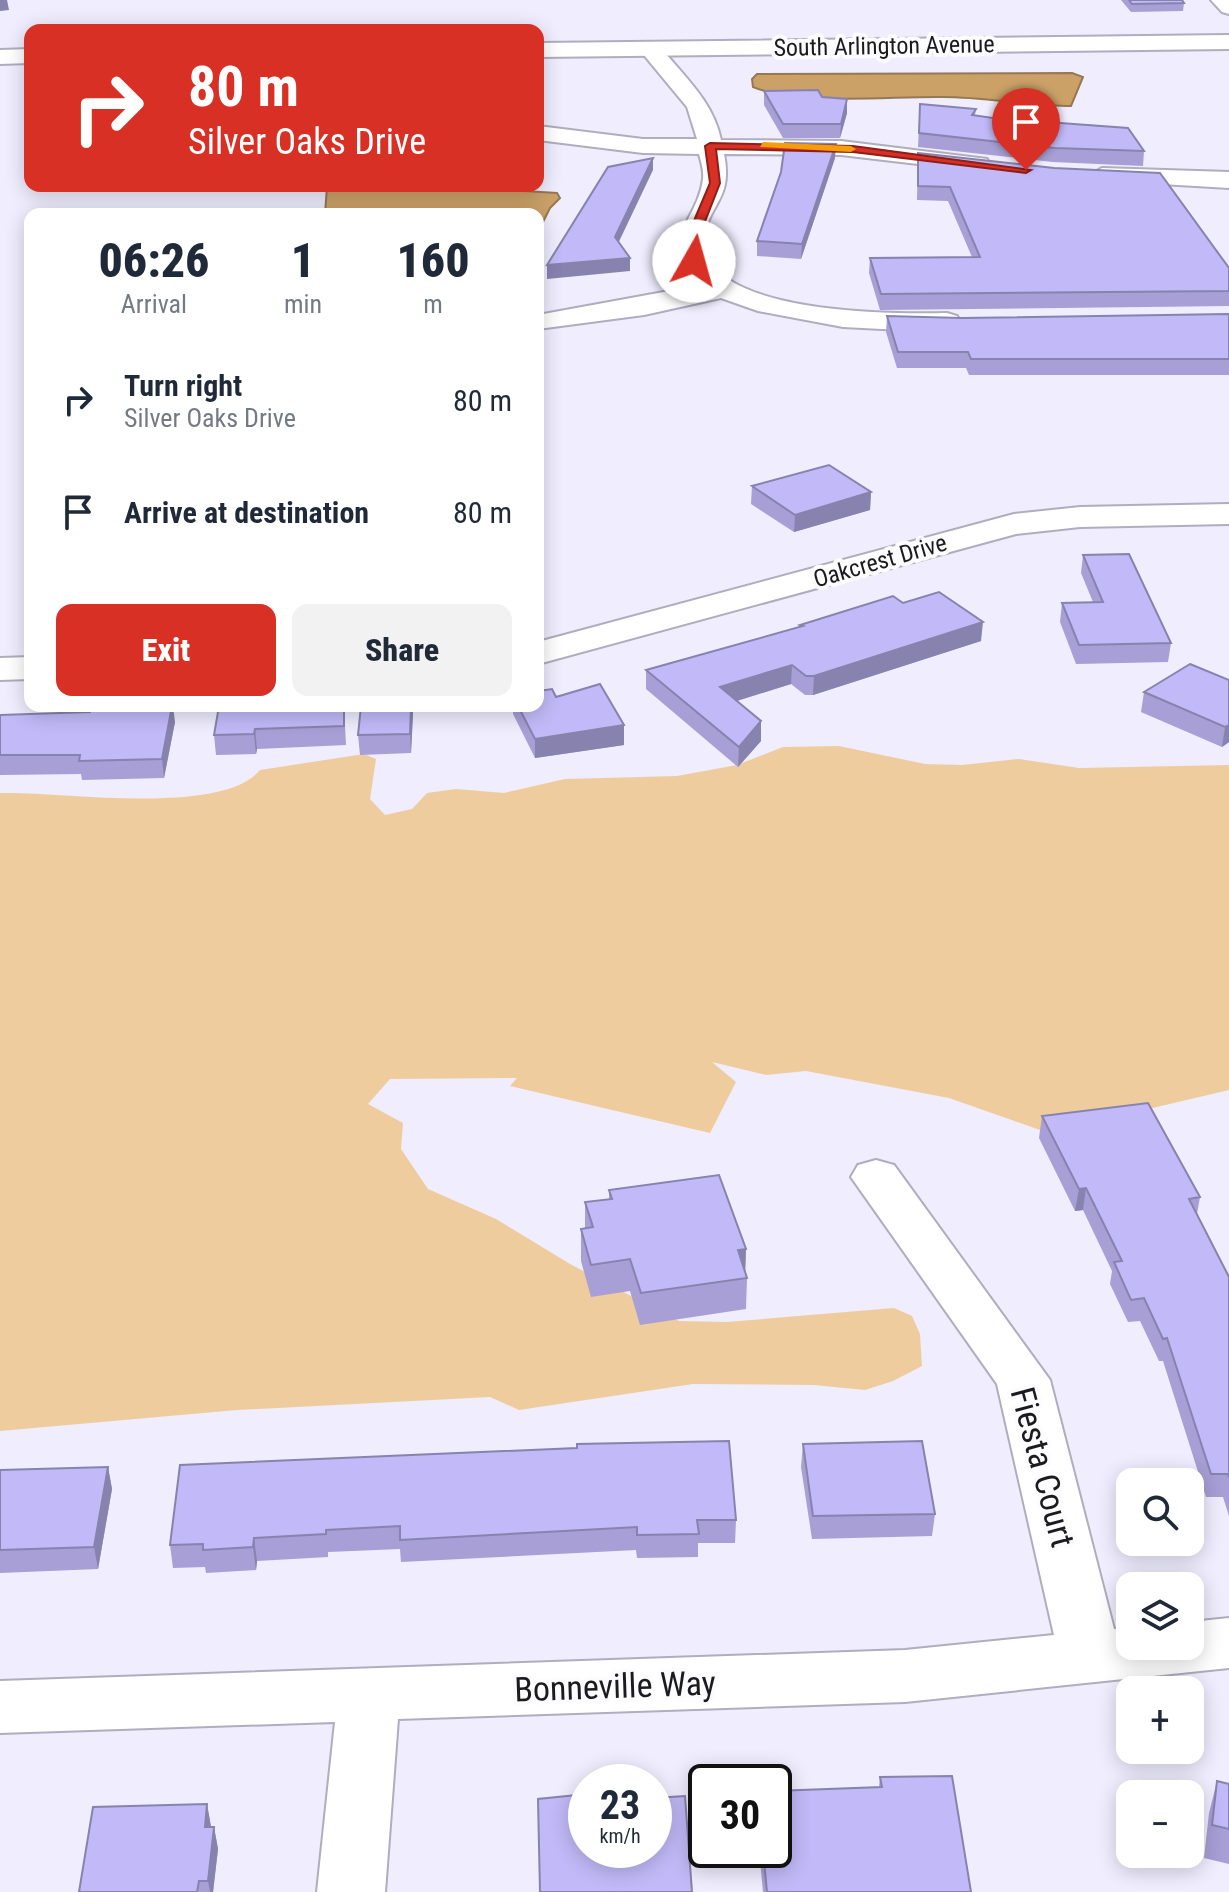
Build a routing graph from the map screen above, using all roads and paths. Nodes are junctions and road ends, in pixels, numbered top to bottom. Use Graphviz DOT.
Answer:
graph roads {
  1 [pos="1221,0"];
  2 [pos="1229,8"];
  3 [pos="1229,42"];
  4 [pos="650,49"];
  5 [pos="544,50"];
  6 [pos="24,56"];
  7 [pos="0,57"];
  8 [pos="544,134"];
  9 [pos="710,146"];
  10 [pos="998,166"];
  11 [pos="1077,174"];
  12 [pos="1229,180"];
  13 [pos="726,288"];
  14 [pos="545,322"];
  15 [pos="969,322"];
  16 [pos="1229,514"];
  17 [pos="544,652"];
  18 [pos="24,668"];
  19 [pos="0,669"];
  20 [pos="876,1177"];
  21 [pos="1229,1643"];
  22 [pos="1090,1657"];
  23 [pos="369,1696"];
  24 [pos="0,1707"];
  25 [pos="351,1892"];
  1 -- 2 [label="street"];
  3 -- 4 [label="street, South Arlington Avenue"];
  4 -- 5 [label="street, South Arlington Avenue"];
  4 -- 9 [label="street"];
  6 -- 7 [label="street"];
  8 -- 9 [label="street"];
  9 -- 10 [label="street"];
  9 -- 13 [label="street"];
  11 -- 12 [label="street"];
  13 -- 14 [label="street"];
  13 -- 15 [label="street"];
  16 -- 17 [label="street, Oakcrest Drive"];
  18 -- 19 [label="street"];
  20 -- 22 [label="street, Fiesta Court"];
  21 -- 22 [label="street, Bonneville Way"];
  22 -- 23 [label="street, Bonneville Way"];
  23 -- 24 [label="street, Bonneville Way"];
  23 -- 25 [label="street"];
}
